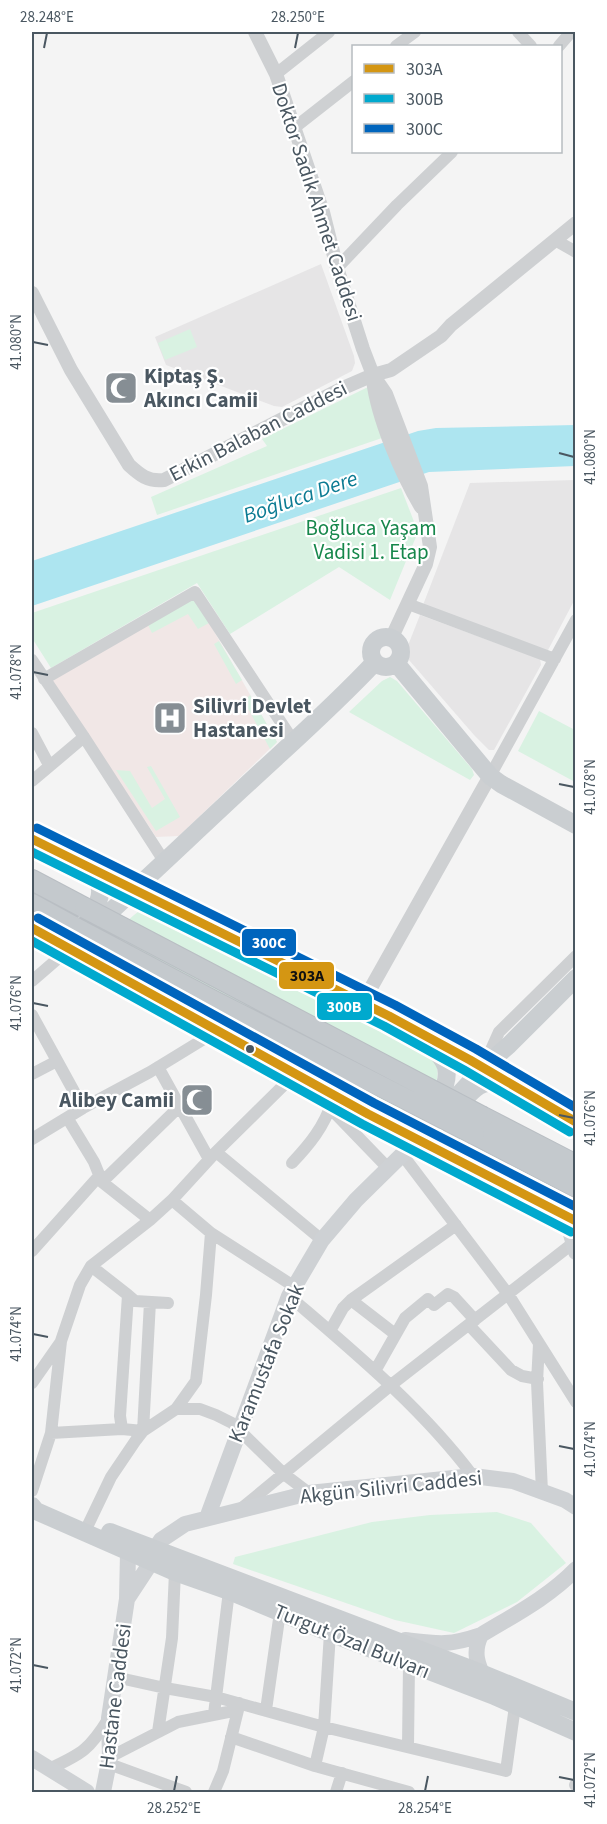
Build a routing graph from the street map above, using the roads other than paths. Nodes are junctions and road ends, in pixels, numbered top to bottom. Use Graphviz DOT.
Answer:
graph roads {
  1 [pos="255,32"];
  2 [pos="329,32"];
  3 [pos="415,32"];
  4 [pos="518,32"];
  5 [pos="571,32"];
  6 [pos="397,45"];
  7 [pos="530,45"];
  8 [pos="560,45"];
  9 [pos="276,74"];
  10 [pos="352,83"];
  11 [pos="294,128"];
  12 [pos="451,153"];
  13 [pos="576,223"];
  14 [pos="555,240"];
  15 [pos="576,252"];
  16 [pos="338,268"];
  17 [pos="32,293"];
  18 [pos="373,375"];
  19 [pos="408,604"];
  20 [pos="576,620"];
  21 [pos="392,637"];
  22 [pos="555,659"];
  23 [pos="32,660"];
  24 [pos="375,662"];
  25 [pos="396,663"];
  26 [pos="44,679"];
  27 [pos="32,733"];
  28 [pos="84,737"];
  29 [pos="294,742"];
  30 [pos="49,765"];
  31 [pos="490,776"];
  32 [pos="32,781"];
  33 [pos="576,825"];
  34 [pos="32,839"];
  35 [pos="164,861"];
  36 [pos="91,869"];
  37 [pos="32,880"];
  38 [pos="135,891"];
  39 [pos="32,904"];
  40 [pos="166,907"];
  41 [pos="32,928"];
  42 [pos="50,938"];
  43 [pos="69,949"];
  44 [pos="576,956"];
  45 [pos="120,977"];
  46 [pos="576,978"];
  47 [pos="32,981"];
  48 [pos="363,1002"];
  49 [pos="32,1016"];
  50 [pos="217,1031"];
  51 [pos="417,1031"];
  52 [pos="57,1061"];
  53 [pos="158,1067"];
  54 [pos="484,1067"];
  55 [pos="32,1074"];
  56 [pos="295,1074"];
  57 [pos="513,1084"];
  58 [pos="332,1102"];
  59 [pos="180,1106"];
  60 [pos="83,1108"];
  61 [pos="368,1114"];
  62 [pos="68,1119"];
  63 [pos="576,1122"];
  64 [pos="479,1125"];
  65 [pos="32,1139"];
  66 [pos="417,1140"];
  67 [pos="401,1154"];
  68 [pos="212,1155"];
  69 [pos="292,1163"];
  70 [pos="462,1164"];
  71 [pos="576,1165"];
  72 [pos="387,1167"];
  73 [pos="101,1178"];
  74 [pos="576,1187"];
  75 [pos="172,1200"];
  76 [pos="571,1219"];
  77 [pos="150,1220"];
  78 [pos="456,1225"];
  79 [pos="211,1233"];
  80 [pos="322,1240"];
  81 [pos="574,1248"];
  82 [pos="32,1251"];
  83 [pos="91,1266"];
  84 [pos="292,1291"];
  85 [pos="508,1294"];
  86 [pos="128,1295"];
  87 [pos="351,1300"];
  88 [pos="150,1302"];
  89 [pos="168,1303"];
  90 [pos="472,1322"];
  91 [pos="330,1331"];
  92 [pos="395,1334"];
  93 [pos="62,1341"];
  94 [pos="538,1344"];
  95 [pos="375,1371"];
  96 [pos="538,1379"];
  97 [pos="32,1383"];
  98 [pos="392,1385"];
  99 [pos="576,1402"];
  100 [pos="176,1409"];
  101 [pos="122,1429"];
  102 [pos="238,1430"];
  103 [pos="143,1431"];
  104 [pos="51,1433"];
  105 [pos="284,1474"];
  106 [pos="473,1476"];
  107 [pos="32,1491"];
  108 [pos="542,1492"];
  109 [pos="309,1493"];
  110 [pos="572,1503"];
  111 [pos="33,1508"];
  112 [pos="237,1512"];
  113 [pos="207,1518"];
  114 [pos="88,1525"];
  115 [pos="128,1553"];
  116 [pos="154,1555"];
  117 [pos="576,1569"];
  118 [pos="175,1572"];
  119 [pos="229,1591"];
  120 [pos="127,1599"];
  121 [pos="280,1612"];
  122 [pos="486,1632"];
  123 [pos="330,1633"];
  124 [pos="389,1638"];
  125 [pos="409,1664"];
  126 [pos="481,1673"];
  127 [pos="115,1677"];
  128 [pos="165,1688"];
  129 [pos="496,1688"];
  130 [pos="216,1697"];
  131 [pos="238,1706"];
  132 [pos="515,1706"];
  133 [pos="266,1710"];
  134 [pos="576,1712"];
  135 [pos="214,1714"];
  136 [pos="109,1718"];
  137 [pos="324,1727"];
  138 [pos="158,1732"];
  139 [pos="576,1732"];
  140 [pos="231,1737"];
  141 [pos="408,1746"];
  142 [pos="32,1758"];
  143 [pos="109,1761"];
  144 [pos="315,1766"];
  145 [pos="49,1769"];
  146 [pos="342,1773"];
  147 [pos="87,1792"];
  148 [pos="103,1792"];
  149 [pos="186,1792"];
  150 [pos="214,1792"];
  151 [pos="336,1792"];
  152 [pos="409,1792"];
  1 -- 9 [label="street, Doktor Sadık Ahmet Caddesi"];
  2 -- 9 [label="street"];
  3 -- 6 [label="street"];
  4 -- 7 [label="street"];
  5 -- 8 [label="street"];
  9 -- 11 [label="street, Doktor Sadık Ahmet Caddesi"];
  10 -- 11 [label="street"];
  11 -- 16 [label="street, Doktor Sadık Ahmet Caddesi"];
  12 -- 16 [label="street"];
  13 -- 14 [label="street, Erkin Balaban Caddesi"];
  14 -- 15 [label="street"];
  14 -- 18 [label="street, Erkin Balaban Caddesi"];
  16 -- 18 [label="street, Doktor Sadık Ahmet Caddesi"];
  17 -- 18 [label="street, Erkin Balaban Caddesi"];
  18 -- 19 [label="street, Doktor Sadık Ahmet Caddesi"];
  19 -- 21 [label="street"];
  19 -- 22 [label="street"];
  20 -- 22 [label="street"];
  21 -- 24 [label="main road"];
  21 -- 25 [label="main road"];
  22 -- 31 [label="street"];
  23 -- 26 [label="street"];
  24 -- 25 [label="main road"];
  24 -- 29 [label="main road"];
  25 -- 31 [label="main road"];
  26 -- 28 [label="street"];
  26 -- 29 [label="street"];
  27 -- 30 [label="street"];
  28 -- 30 [label="street"];
  28 -- 35 [label="street"];
  29 -- 35 [label="main road"];
  30 -- 32 [label="street"];
  31 -- 33 [label="main road"];
  31 -- 48 [label="street"];
  34 -- 36 [label="main road"];
  35 -- 38 [label="main road"];
  35 -- 40 [label="main road"];
  36 -- 38 [label="main road"];
  36 -- 42 [label="main road"];
  37 -- 64 [label="highway, bridge"];
  38 -- 40 [label="main road"];
  38 -- 43 [label="main road"];
  39 -- 64 [label="highway, bridge"];
  40 -- 45 [label="main road"];
  40 -- 48 [label="main road"];
  41 -- 42 [label="main road"];
  42 -- 43 [label="main road"];
  43 -- 45 [label="main road"];
  43 -- 47 [label="street"];
  44 -- 54 [label="street"];
  45 -- 50 [label="main road"];
  46 -- 54 [label="main road"];
  48 -- 51 [label="main road"];
  49 -- 52 [label="street"];
  50 -- 53 [label="street"];
  50 -- 56 [label="main road"];
  51 -- 54 [label="main road"];
  51 -- 61 [label="main road"];
  52 -- 55 [label="street"];
  52 -- 60 [label="street"];
  53 -- 59 [label="street"];
  53 -- 60 [label="street"];
  54 -- 57 [label="main road"];
  54 -- 66 [label="main road"];
  56 -- 58 [label="main road"];
  56 -- 68 [label="street"];
  57 -- 63 [label="main road"];
  57 -- 70 [label="main road"];
  58 -- 61 [label="main road"];
  58 -- 69 [label="street"];
  58 -- 72 [label="street"];
  59 -- 68 [label="street"];
  59 -- 73 [label="street"];
  60 -- 62 [label="street"];
  61 -- 66 [label="main road"];
  62 -- 65 [label="street"];
  62 -- 73 [label="street"];
  64 -- 71 [label="highway"];
  64 -- 74 [label="highway"];
  66 -- 67 [label="main road, Karamustafa Sokak"];
  66 -- 70 [label="main road"];
  67 -- 72 [label="main road, Karamustafa Sokak"];
  67 -- 78 [label="street"];
  68 -- 75 [label="street"];
  68 -- 80 [label="street"];
  70 -- 76 [label="main road"];
  72 -- 80 [label="main road, Karamustafa Sokak"];
  73 -- 77 [label="street"];
  73 -- 82 [label="street"];
  75 -- 77 [label="street"];
  75 -- 79 [label="street"];
  76 -- 81 [label="main road"];
  77 -- 83 [label="street"];
  78 -- 85 [label="street"];
  78 -- 87 [label="street"];
  79 -- 84 [label="street"];
  79 -- 100 [label="street"];
  80 -- 84 [label="main road, Karamustafa Sokak"];
  81 -- 85 [label="street"];
  83 -- 86 [label="street"];
  83 -- 93 [label="street"];
  84 -- 91 [label="street"];
  84 -- 102 [label="main road, Karamustafa Sokak"];
  85 -- 90 [label="street"];
  85 -- 94 [label="street"];
  86 -- 88 [label="street"];
  86 -- 101 [label="street"];
  87 -- 91 [label="street"];
  87 -- 92 [label="street"];
  88 -- 89 [label="street"];
  88 -- 103 [label="street"];
  90 -- 92 [label="street"];
  90 -- 96 [label="street"];
  90 -- 98 [label="street"];
  91 -- 95 [label="street"];
  92 -- 95 [label="street"];
  93 -- 97 [label="street"];
  93 -- 104 [label="street"];
  94 -- 96 [label="street"];
  94 -- 99 [label="street"];
  95 -- 98 [label="street"];
  96 -- 108 [label="street"];
  98 -- 105 [label="street"];
  98 -- 106 [label="street"];
  100 -- 102 [label="street"];
  100 -- 103 [label="street"];
  101 -- 103 [label="street"];
  101 -- 104 [label="street"];
  102 -- 105 [label="street"];
  102 -- 113 [label="main road, Karamustafa Sokak"];
  103 -- 114 [label="street"];
  104 -- 107 [label="street"];
  105 -- 109 [label="street"];
  105 -- 112 [label="street"];
  106 -- 108 [label="main road, Akgün Silivri Caddesi"];
  106 -- 109 [label="main road, Akgün Silivri Caddesi"];
  108 -- 110 [label="main road, Akgün Silivri Caddesi"];
  109 -- 112 [label="main road, Akgün Silivri Caddesi"];
  111 -- 114 [label="main road"];
  111 -- 115 [label="main road"];
  112 -- 113 [label="main road, Akgün Silivri Caddesi"];
  113 -- 116 [label="main road, Akgün Silivri Caddesi"];
  114 -- 116 [label="main road"];
  115 -- 116 [label="main road, Turgut Özal Bulvarı"];
  115 -- 120 [label="main road, Hastane Caddesi"];
  116 -- 118 [label="main road, Turgut Özal Bulvarı"];
  116 -- 120 [label="main road, Hastane Caddesi"];
  116 -- 124 [label="main road, Turgut Özal Bulvarı"];
  117 -- 122 [label="main road"];
  118 -- 119 [label="main road, Turgut Özal Bulvarı"];
  118 -- 128 [label="street"];
  119 -- 121 [label="main road, Turgut Özal Bulvarı"];
  119 -- 130 [label="street"];
  120 -- 127 [label="main road, Hastane Caddesi"];
  121 -- 123 [label="main road, Turgut Özal Bulvarı"];
  121 -- 133 [label="street"];
  122 -- 124 [label="main road"];
  122 -- 126 [label="main road"];
  122 -- 129 [label="main road"];
  123 -- 125 [label="main road, Turgut Özal Bulvarı"];
  123 -- 137 [label="street"];
  124 -- 126 [label="main road, Turgut Özal Bulvarı"];
  125 -- 129 [label="main road, Turgut Özal Bulvarı"];
  125 -- 141 [label="street"];
  126 -- 129 [label="main road, Turgut Özal Bulvarı"];
  127 -- 128 [label="street"];
  127 -- 136 [label="main road, Hastane Caddesi"];
  128 -- 130 [label="street"];
  128 -- 138 [label="street"];
  129 -- 132 [label="main road, Turgut Özal Bulvarı"];
  129 -- 134 [label="main road, Turgut Özal Bulvarı"];
  130 -- 131 [label="street"];
  130 -- 135 [label="street"];
  131 -- 133 [label="street"];
  131 -- 135 [label="street"];
  131 -- 140 [label="street"];
  132 -- 139 [label="main road, Turgut Özal Bulvarı"];
  132 -- 141 [label="street"];
  133 -- 137 [label="street"];
  135 -- 138 [label="street"];
  136 -- 143 [label="main road, Hastane Caddesi"];
  136 -- 145 [label="street"];
  137 -- 141 [label="street"];
  137 -- 144 [label="street"];
  138 -- 143 [label="street"];
  140 -- 144 [label="street"];
  140 -- 150 [label="street"];
  142 -- 145 [label="main road"];
  143 -- 148 [label="main road, Hastane Caddesi"];
  143 -- 149 [label="street"];
  144 -- 146 [label="street"];
  145 -- 147 [label="main road"];
  146 -- 151 [label="street"];
  146 -- 152 [label="street"];
}
